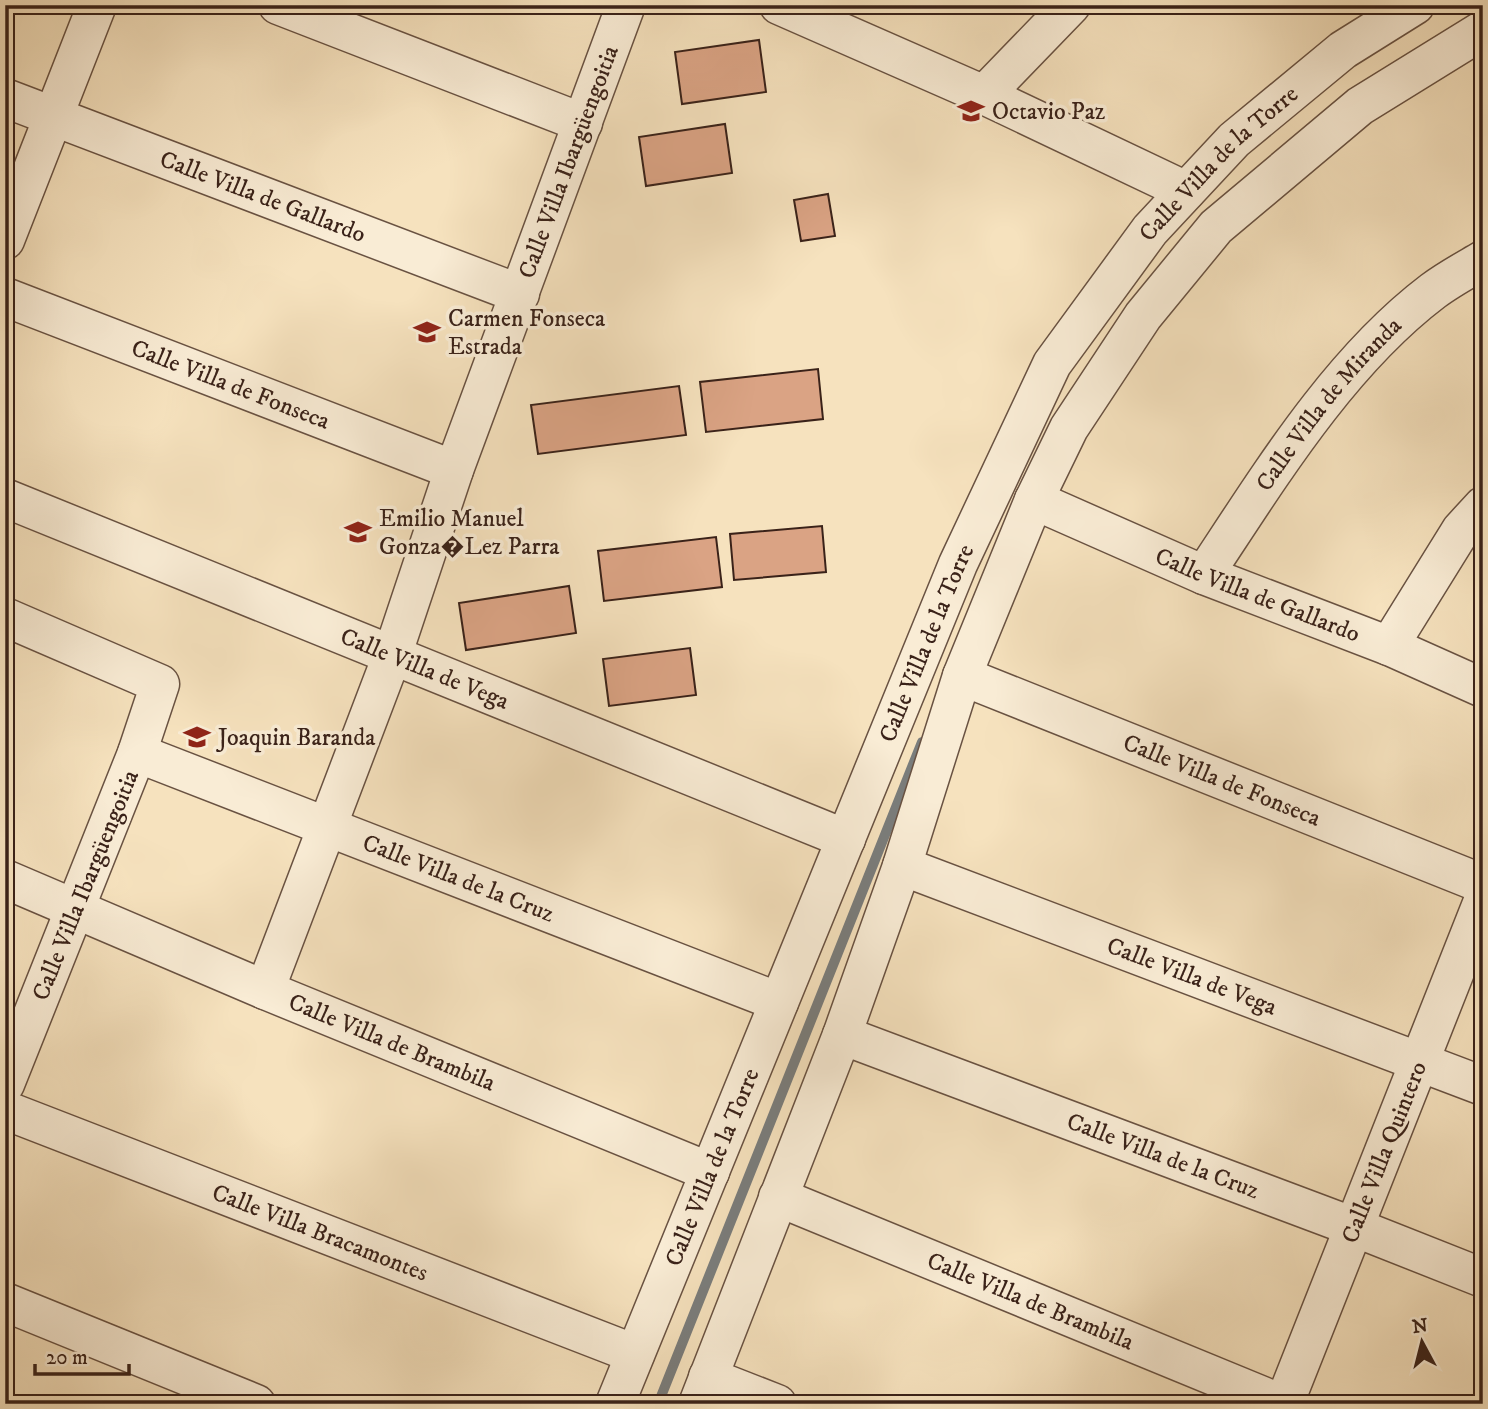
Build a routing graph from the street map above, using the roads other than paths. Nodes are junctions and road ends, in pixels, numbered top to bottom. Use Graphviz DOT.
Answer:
graph roads {
  1 [pos="97,5"];
  2 [pos="278,5"];
  3 [pos="626,5"];
  4 [pos="1071,5"];
  5 [pos="1415,5"];
  6 [pos="1478,5"];
  7 [pos="795,8"];
  8 [pos="1483,13"];
  9 [pos="1483,30"];
  10 [pos="984,95"];
  11 [pos="5,98"];
  12 [pos="53,117"];
  13 [pos="583,123"];
  14 [pos="1186,191"];
  15 [pos="5,240"];
  16 [pos="1483,260"];
  17 [pos="520,294"];
  18 [pos="5,298"];
  19 [pos="454,470"];
  20 [pos="5,498"];
  21 [pos="1034,500"];
  22 [pos="1483,506"];
  23 [pos="1204,575"];
  24 [pos="5,617"];
  25 [pos="1389,646"];
  26 [pos="392,656"];
  27 [pos="962,676"];
  28 [pos="1483,688"];
  29 [pos="137,753"];
  30 [pos="327,827"];
  31 [pos="846,839"];
  32 [pos="902,866"];
  33 [pos="5,878"];
  34 [pos="1483,884"];
  35 [pos="1483,901"];
  36 [pos="76,910"];
  37 [pos="265,990"];
  38 [pos="779,1002"];
  39 [pos="842,1035"];
  40 [pos="1419,1060"];
  41 [pos="5,1084"];
  42 [pos="1483,1086"];
  43 [pos="5,1110"];
  44 [pos="710,1172"];
  45 [pos="778,1197"];
  46 [pos="1354,1227"];
  47 [pos="1483,1278"];
  48 [pos="5,1303"];
  49 [pos="635,1354"];
  50 [pos="703,1390"];
  51 [pos="256,1404"];
  52 [pos="615,1404"];
  53 [pos="777,1404"];
  54 [pos="1283,1404"];
  1 -- 12 [label="street"];
  2 -- 13 [label="street"];
  3 -- 13 [label="street, Calle Villa Ibargüengoitia"];
  4 -- 10 [label="street"];
  5 -- 14 [label="street, Calle Villa de la Torre"];
  6 -- 8 [label="street"];
  7 -- 10 [label="street"];
  9 -- 21 [label="street, Calle Villa de la Torre"];
  10 -- 14 [label="street"];
  11 -- 12 [label="street, Calle Villa de Gallardo"];
  12 -- 15 [label="street"];
  12 -- 17 [label="street, Calle Villa de Gallardo"];
  13 -- 17 [label="street, Calle Villa Ibargüengoitia"];
  14 -- 31 [label="street, Calle Villa de la Torre"];
  16 -- 23 [label="street, Calle Villa de Miranda"];
  17 -- 19 [label="street, Calle Villa Ibargüengoitia"];
  18 -- 19 [label="street, Calle Villa de Fonseca"];
  19 -- 26 [label="street, Calle Villa Ibargüengoitia"];
  20 -- 26 [label="street, Calle Villa de Vega"];
  21 -- 23 [label="street, Calle Villa de Gallardo"];
  21 -- 27 [label="street, Calle Villa de la Torre"];
  22 -- 25 [label="street"];
  23 -- 25 [label="street, Calle Villa de Gallardo"];
  24 -- 29 [label="street, Calle Villa Ibargüengoitia"];
  25 -- 28 [label="street, Calle Villa de Gallardo"];
  26 -- 30 [label="street, Calle Villa Ibargüengoitia"];
  26 -- 31 [label="street, Calle Villa de Vega"];
  27 -- 32 [label="street, Calle Villa de la Torre"];
  27 -- 34 [label="street, Calle Villa de Fonseca"];
  29 -- 30 [label="street, Calle Villa de la Cruz"];
  29 -- 36 [label="street, Calle Villa Ibargüengoitia"];
  30 -- 37 [label="street, Calle Villa Ibargüengoitia"];
  30 -- 38 [label="street, Calle Villa de la Cruz"];
  31 -- 38 [label="street, Calle Villa de la Torre"];
  32 -- 39 [label="street, Calle Villa de la Torre"];
  32 -- 40 [label="street, Calle Villa de Vega"];
  33 -- 36 [label="street, Calle Villa de Brambila"];
  35 -- 40 [label="street, Calle Villa Quintero"];
  36 -- 37 [label="street, Calle Villa de Brambila"];
  36 -- 41 [label="street, Calle Villa Ibargüengoitia"];
  37 -- 44 [label="street, Calle Villa de Brambila"];
  38 -- 44 [label="street, Calle Villa de la Torre"];
  39 -- 45 [label="street, Calle Villa de la Torre"];
  39 -- 46 [label="street, Calle Villa de la Cruz"];
  40 -- 42 [label="street, Calle Villa de Vega"];
  40 -- 46 [label="street, Calle Villa Quintero"];
  43 -- 49 [label="street, Calle Villa Bracamontes"];
  44 -- 49 [label="street, Calle Villa de la Torre"];
  45 -- 50 [label="street, Calle Villa de la Torre"];
  45 -- 54 [label="street, Calle Villa de Brambila"];
  46 -- 47 [label="street, Calle Villa de la Cruz"];
  46 -- 54 [label="street, Calle Villa Quintero"];
  48 -- 51 [label="street"];
  49 -- 52 [label="street, Calle Villa de la Torre"];
  50 -- 53 [label="street"];
}
